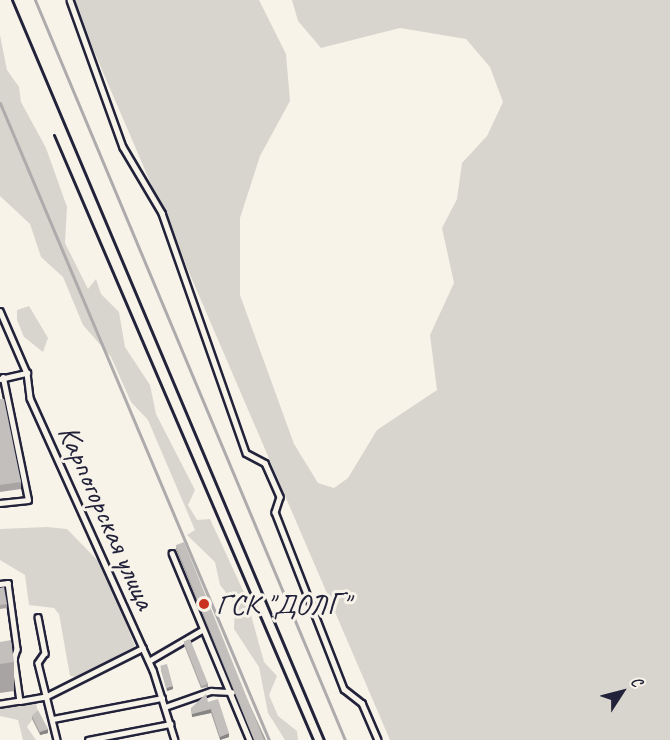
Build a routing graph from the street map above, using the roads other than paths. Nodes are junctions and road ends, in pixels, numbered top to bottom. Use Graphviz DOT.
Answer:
graph roads {
  1 [pos="70,0"];
  2 [pos="0,311"];
  3 [pos="27,373"];
  4 [pos="1,378"];
  5 [pos="0,503"];
  6 [pos="172,553"];
  7 [pos="0,584"];
  8 [pos="38,616"];
  9 [pos="202,630"];
  10 [pos="143,648"];
  11 [pos="14,659"];
  12 [pos="0,660"];
  13 [pos="149,661"];
  14 [pos="232,692"];
  15 [pos="47,696"];
  16 [pos="162,698"];
  17 [pos="20,701"];
  18 [pos="0,704"];
  19 [pos="165,707"];
  20 [pos="53,719"];
  21 [pos="170,724"];
  22 [pos="57,740"];
  23 [pos="88,740"];
  24 [pos="175,740"];
  25 [pos="250,740"];
  26 [pos="378,740"];
  1 -- 26 [label="lane"];
  2 -- 3 [label="lane, Карпогорская улица"];
  3 -- 4 [label="lane"];
  3 -- 10 [label="lane, Карпогорская улица"];
  4 -- 5 [label="lane"];
  6 -- 9 [label="lane"];
  7 -- 11 [label="lane"];
  8 -- 15 [label="lane"];
  9 -- 13 [label="lane"];
  9 -- 14 [label="lane"];
  10 -- 13 [label="lane, Карпогорская улица"];
  10 -- 15 [label="lane"];
  11 -- 12 [label="lane"];
  11 -- 17 [label="lane"];
  13 -- 16 [label="lane, Карпогорская улица"];
  14 -- 19 [label="lane"];
  14 -- 25 [label="lane"];
  15 -- 17 [label="lane"];
  15 -- 20 [label="lane"];
  16 -- 19 [label="lane, Карпогорская улица"];
  16 -- 20 [label="lane"];
  17 -- 18 [label="lane"];
  19 -- 21 [label="lane, Карпогорская улица"];
  20 -- 22 [label="lane"];
  21 -- 23 [label="lane"];
  21 -- 24 [label="lane, Карпогорская улица"];
}
